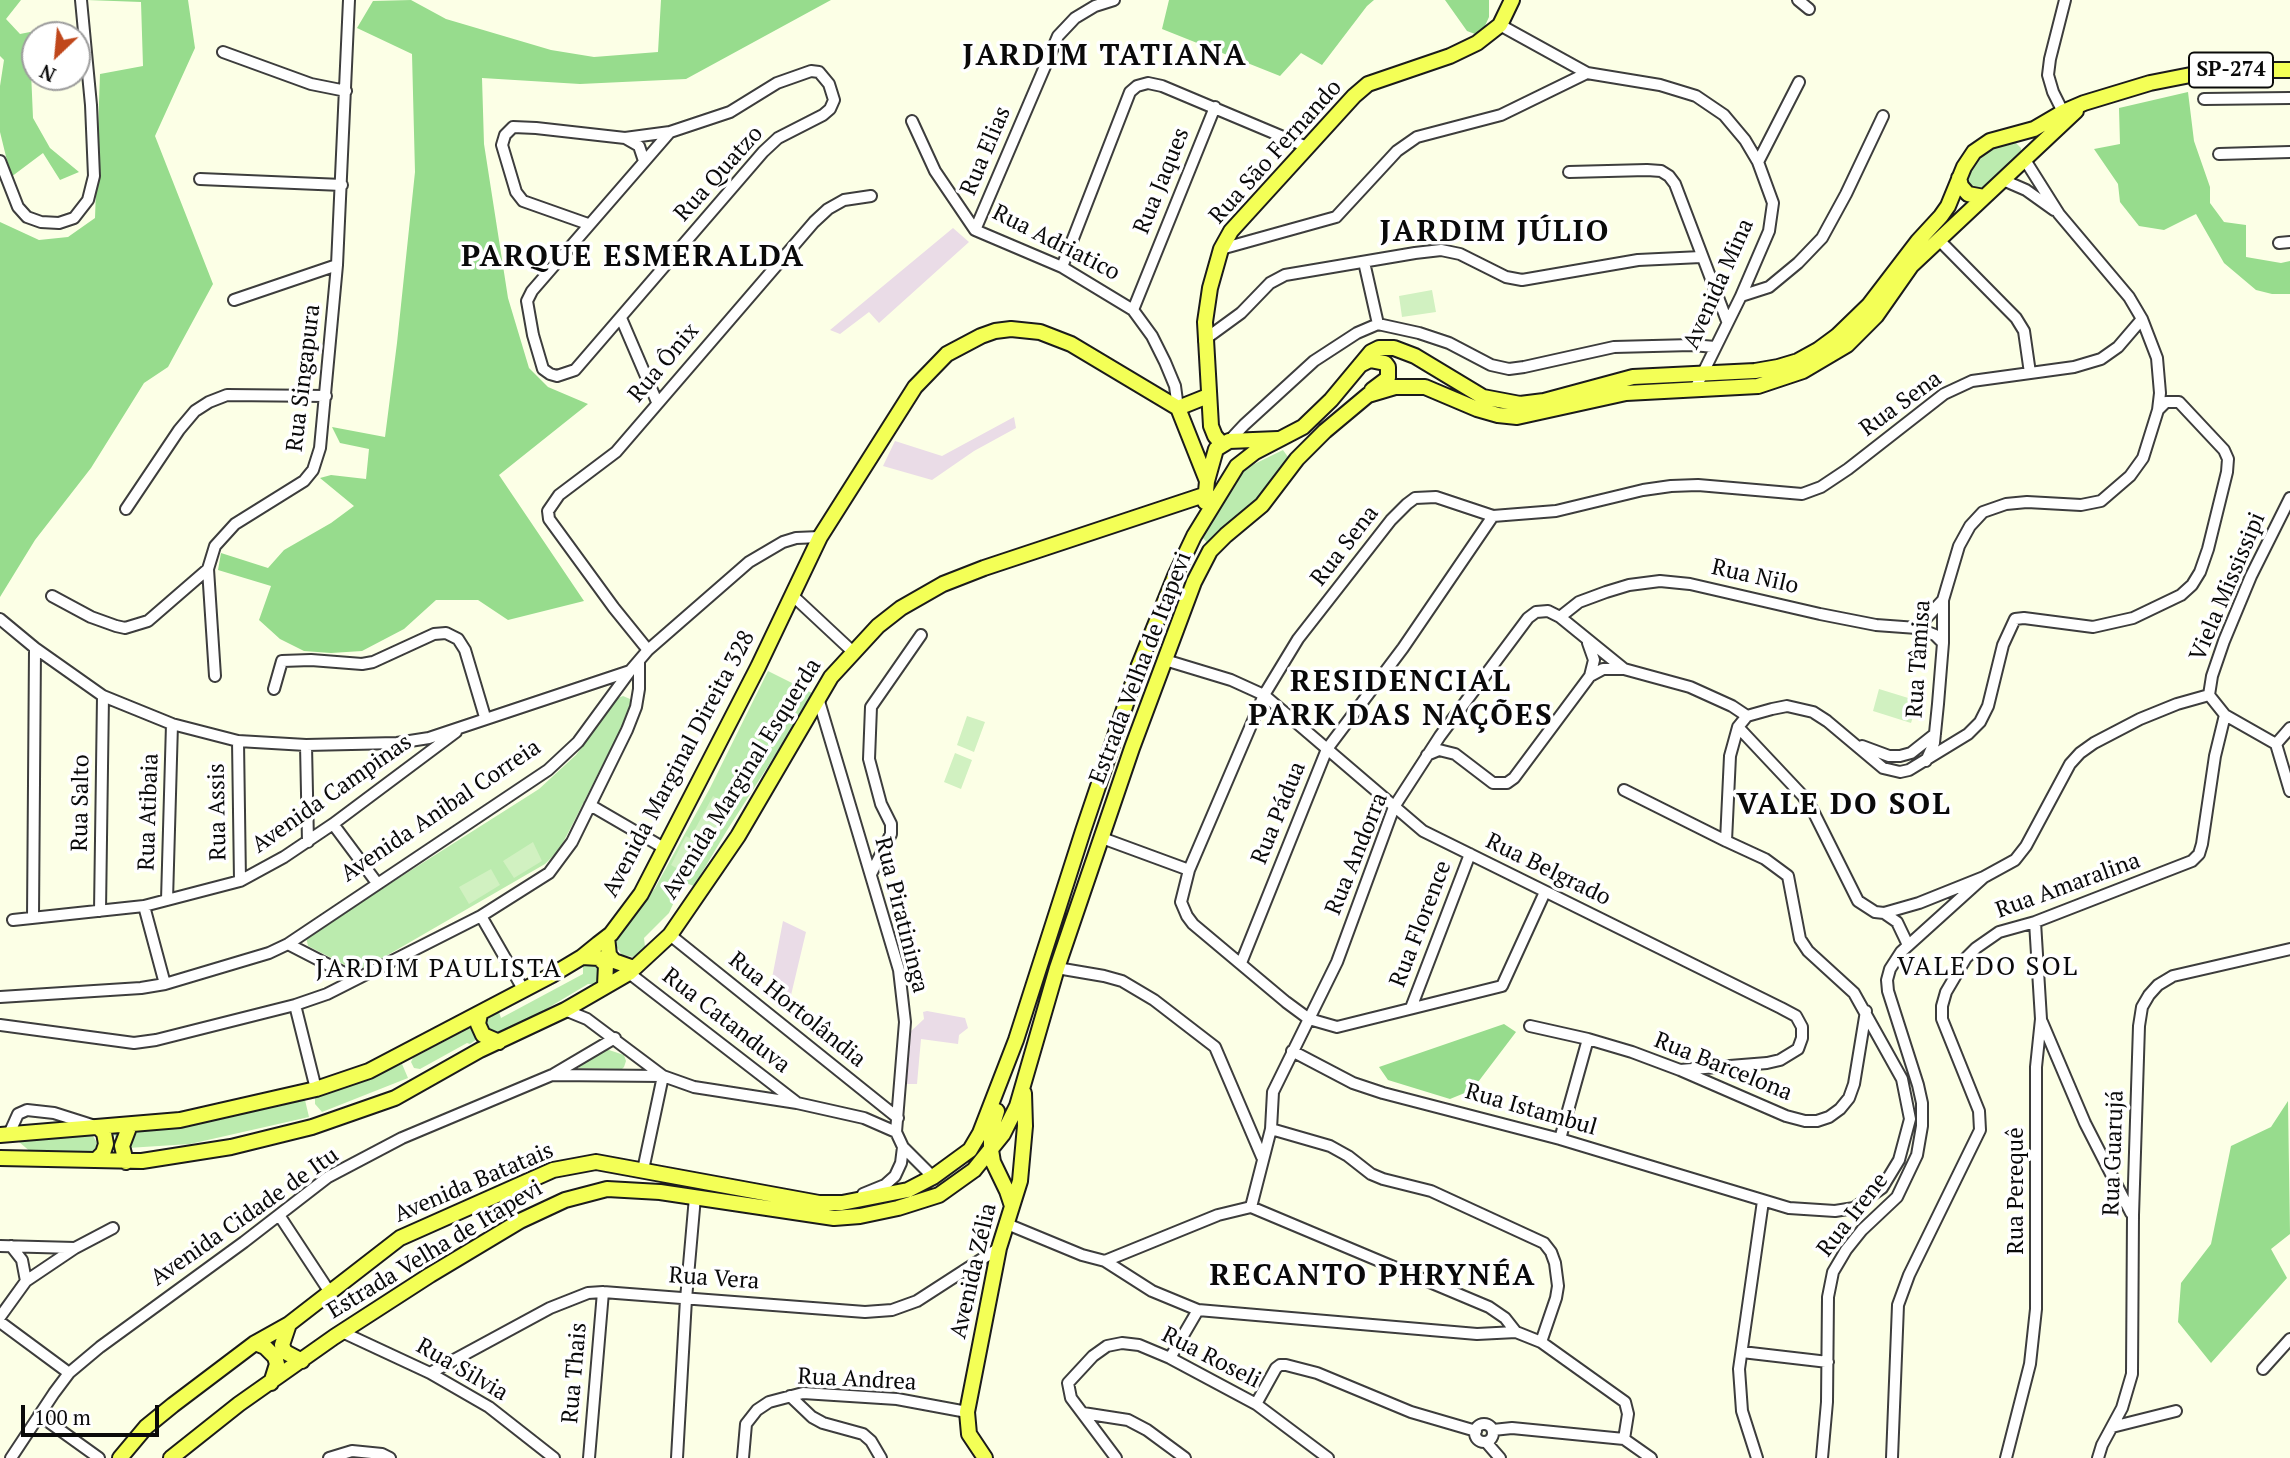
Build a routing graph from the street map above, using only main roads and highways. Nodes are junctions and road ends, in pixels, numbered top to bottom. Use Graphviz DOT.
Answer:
graph roads {
  1 [pos="1499,0"];
  2 [pos="1512,0"];
  3 [pos="1501,23"];
  4 [pos="2290,70"];
  5 [pos="2084,103"];
  6 [pos="2006,136"];
  7 [pos="2025,160"];
  8 [pos="1959,178"];
  9 [pos="1984,197"];
  10 [pos="1356,368"];
  11 [pos="1368,394"];
  12 [pos="1208,396"];
  13 [pos="1178,408"];
  14 [pos="1283,439"];
  15 [pos="1226,443"];
  16 [pos="1207,487"];
  17 [pos="1200,526"];
  18 [pos="607,937"];
  19 [pos="582,957"];
  20 [pos="632,970"];
  21 [pos="605,985"];
  22 [pos="481,1014"];
  23 [pos="1016,1040"];
  24 [pos="499,1042"];
  25 [pos="1024,1088"];
  26 [pos="130,1125"];
  27 [pos="98,1127"];
  28 [pos="980,1133"];
  29 [pos="5,1134"];
  30 [pos="991,1150"];
  31 [pos="0,1158"];
  32 [pos="23,1158"];
  33 [pos="96,1160"];
  34 [pos="126,1162"];
  35 [pos="1012,1206"];
  36 [pos="289,1324"];
  37 [pos="255,1343"];
  38 [pos="302,1361"];
  39 [pos="271,1382"];
  40 [pos="120,1458"];
  41 [pos="171,1458"];
  42 [pos="985,1458"];
  1 -- 3 [label="main road"];
  2 -- 3 [label="main road"];
  3 -- 12 [label="main road, Rua São Fernando"];
  4 -- 5 [label="main road, SP-274"];
  5 -- 6 [label="main road, Estrada Velha de Itapevi"];
  5 -- 7 [label="main road, Estrada Velha de Itapevi"];
  6 -- 7 [label="main road"];
  6 -- 8 [label="main road, Estrada Velha de Itapevi"];
  7 -- 9 [label="main road, Estrada Velha de Itapevi"];
  8 -- 9 [label="main road"];
  8 -- 10 [label="main road, Estrada Velha de Itapevi"];
  9 -- 11 [label="main road, Estrada Velha de Itapevi"];
  10 -- 11 [label="main road"];
  10 -- 14 [label="main road, Estrada Velha de Itapevi"];
  11 -- 25 [label="main road, Estrada Velha de Itapevi"];
  12 -- 13 [label="main road"];
  12 -- 15 [label="main road, Rua São Fernando"];
  13 -- 16 [label="main road, Rua Adriatico"];
  13 -- 18 [label="main road, Avenida Marginal Direita 328"];
  14 -- 15 [label="main road"];
  14 -- 17 [label="main road, Estrada Velha de Itapevi"];
  15 -- 16 [label="main road"];
  16 -- 17 [label="main road"];
  16 -- 20 [label="main road, Avenida Marginal Esquerda"];
  17 -- 23 [label="main road, Estrada Velha de Itapevi"];
  18 -- 19 [label="main road, Avenida Marginal Direita 328"];
  18 -- 20 [label="main road"];
  19 -- 21 [label="main road"];
  19 -- 22 [label="main road, Avenida Marginal Direita 328"];
  20 -- 21 [label="main road, Avenida Marginal Esquerda"];
  21 -- 24 [label="main road, Avenida Marginal Esquerda"];
  22 -- 24 [label="main road"];
  22 -- 26 [label="main road, Avenida Marginal Direita 328"];
  23 -- 28 [label="main road, Estrada Velha de Itapevi"];
  23 -- 30 [label="main road"];
  24 -- 34 [label="main road, Avenida Marginal Esquerda"];
  25 -- 30 [label="main road, Estrada Velha de Itapevi"];
  25 -- 35 [label="main road, Avenida Zélia"];
  26 -- 27 [label="main road, Avenida Marginal Direita 328"];
  26 -- 34 [label="main road"];
  27 -- 29 [label="main road, Avenida Marginal Direita 328"];
  27 -- 33 [label="main road"];
  28 -- 36 [label="main road, Avenida Batatais"];
  29 -- 32 [label="main road"];
  30 -- 35 [label="main road"];
  30 -- 38 [label="main road, Estrada Velha de Itapevi"];
  31 -- 32 [label="main road, Avenida Marginal Esquerda"];
  32 -- 33 [label="main road, Avenida Marginal Esquerda"];
  33 -- 34 [label="main road, Avenida Marginal Esquerda"];
  35 -- 42 [label="main road, Avenida Zélia"];
  36 -- 37 [label="main road, Avenida Batatais"];
  36 -- 38 [label="main road"];
  37 -- 39 [label="main road"];
  37 -- 40 [label="main road, Avenida Batatais"];
  38 -- 39 [label="main road, Estrada Velha de Itapevi"];
  39 -- 41 [label="main road, Estrada Velha de Itapevi"];
}
